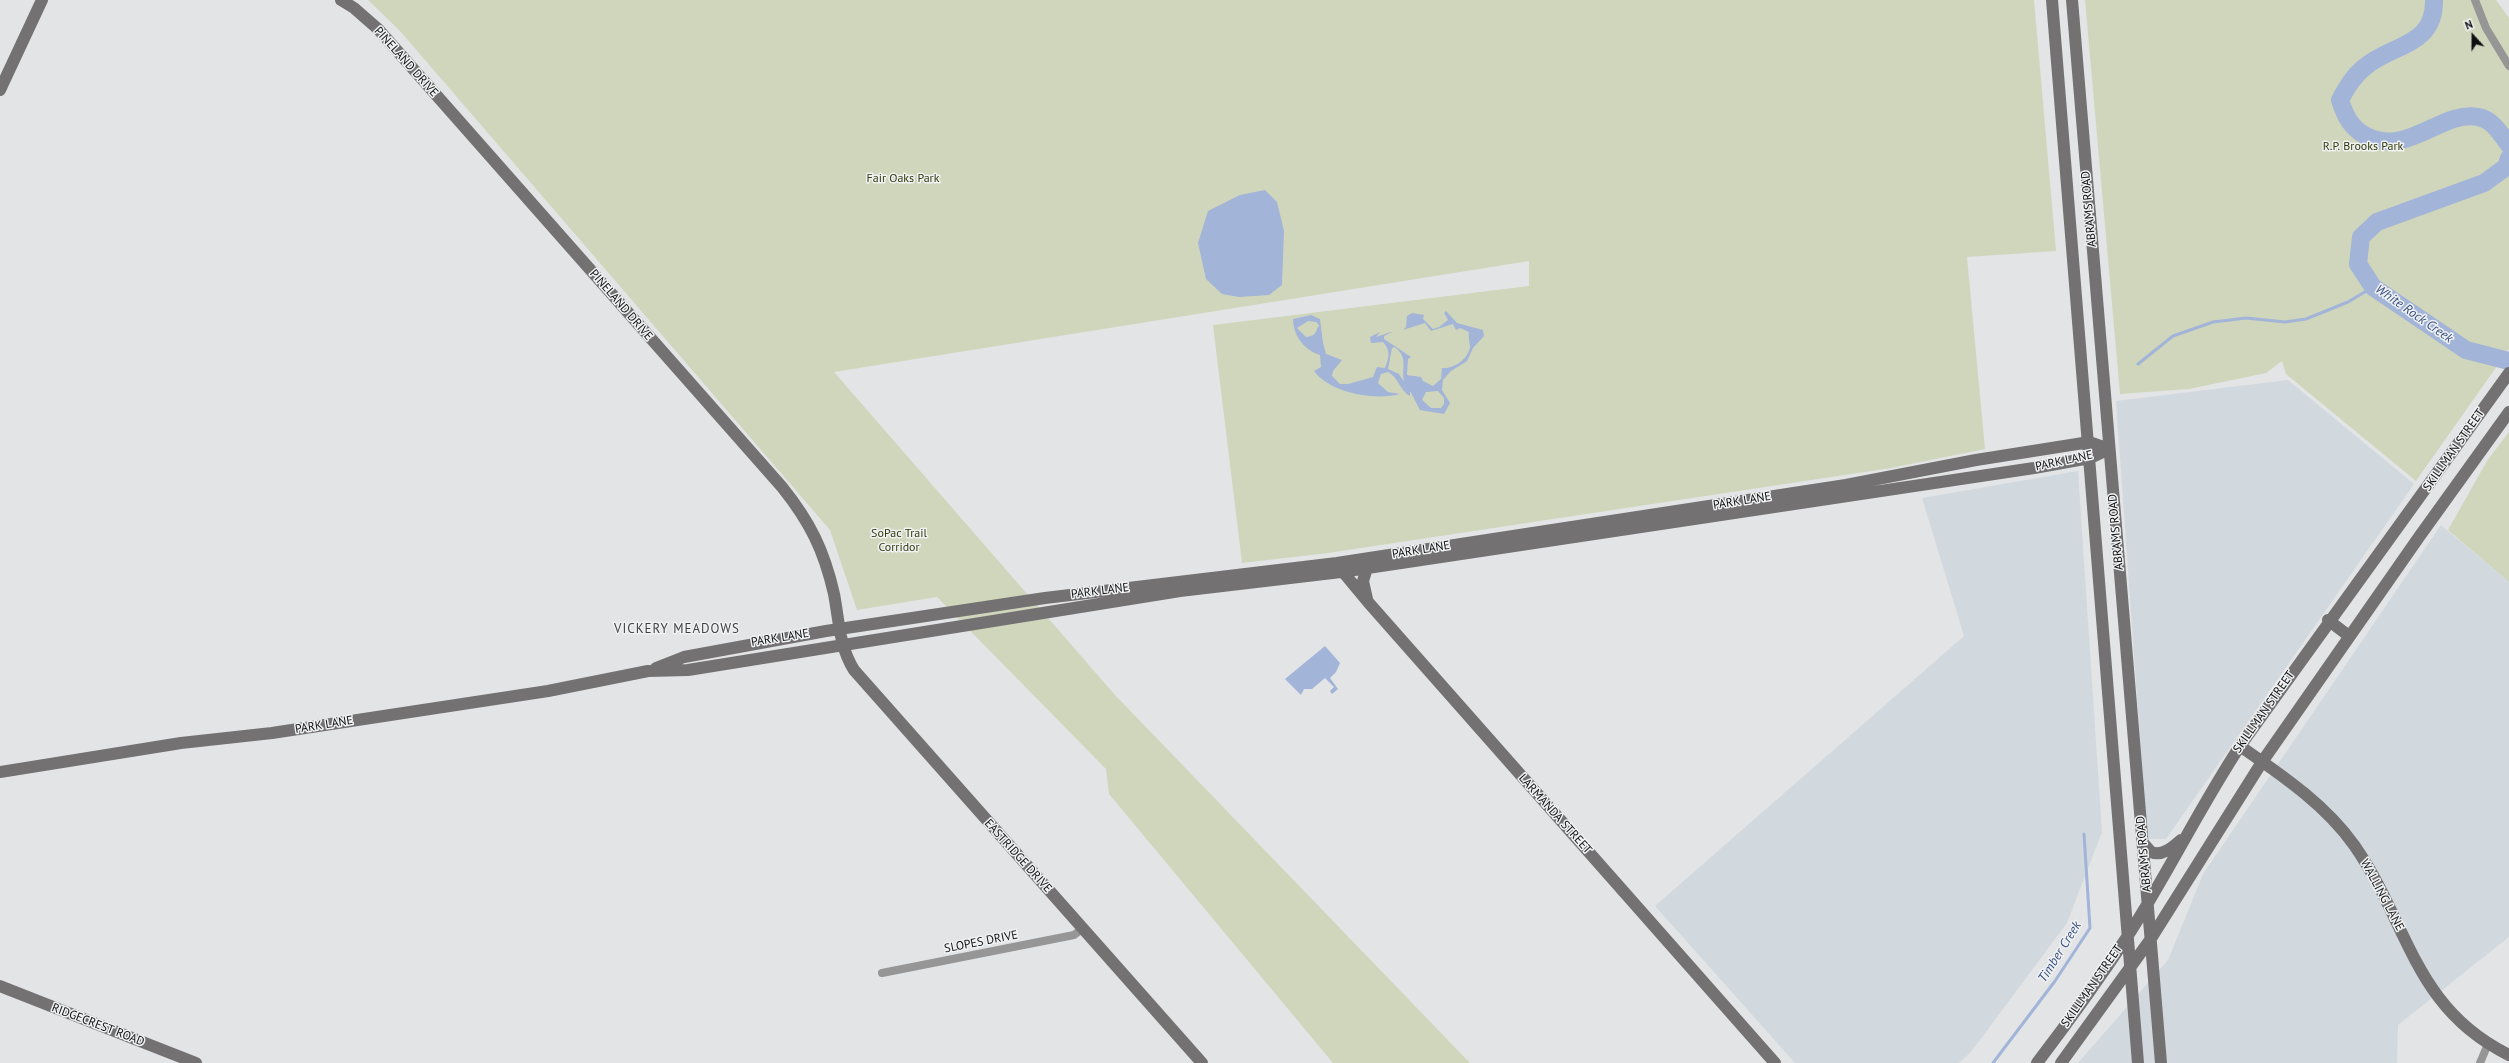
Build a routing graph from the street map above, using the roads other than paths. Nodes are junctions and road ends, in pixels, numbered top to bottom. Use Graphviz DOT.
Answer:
graph roads {
  1 [pos="42,0"];
  2 [pos="341,0"];
  3 [pos="2052,0"];
  4 [pos="2072,0"];
  5 [pos="2475,0"];
  6 [pos="2509,66"];
  7 [pos="0,90"];
  8 [pos="2509,373"];
  9 [pos="2509,412"];
  10 [pos="2088,442"];
  11 [pos="2109,449"];
  12 [pos="2090,458"];
  13 [pos="1339,568"];
  14 [pos="1367,568"];
  15 [pos="1155,590"];
  16 [pos="1045,598"];
  17 [pos="1368,602"];
  18 [pos="1048,614"];
  19 [pos="2328,620"];
  20 [pos="839,629"];
  21 [pos="2349,636"];
  22 [pos="842,644"];
  23 [pos="2128,663"];
  24 [pos="2106,665"];
  25 [pos="648,671"];
  26 [pos="2240,746"];
  27 [pos="2262,762"];
  28 [pos="0,772"];
  29 [pos="2189,834"];
  30 [pos="2143,844"];
  31 [pos="2148,902"];
  32 [pos="1082,929"];
  33 [pos="2129,934"];
  34 [pos="2150,940"];
  35 [pos="2132,966"];
  36 [pos="882,973"];
  37 [pos="0,986"];
  38 [pos="2488,1044"];
  39 [pos="2509,1055"];
  40 [pos="196,1063"];
  41 [pos="1202,1063"];
  42 [pos="1775,1063"];
  43 [pos="2037,1063"];
  44 [pos="2061,1063"];
  45 [pos="2138,1063"];
  46 [pos="2161,1063"];
  47 [pos="2480,1063"];
  1 -- 7 [label="main road"];
  2 -- 20 [label="main road, PINELAND DRIVE"];
  3 -- 10 [label="main road, ABRAMS ROAD"];
  4 -- 11 [label="main road, ABRAMS ROAD"];
  5 -- 6 [label="street"];
  8 -- 19 [label="main road, SKILLMAN STREET"];
  9 -- 21 [label="main road, SKILLMAN STREET"];
  10 -- 11 [label="main road, PARK LANE"];
  10 -- 12 [label="main road, ABRAMS ROAD"];
  10 -- 13 [label="main road, PARK LANE"];
  11 -- 12 [label="main road, PARK LANE"];
  11 -- 23 [label="main road, ABRAMS ROAD"];
  12 -- 14 [label="main road, PARK LANE"];
  12 -- 24 [label="main road, ABRAMS ROAD"];
  13 -- 14 [label="main road, PARK LANE"];
  13 -- 15 [label="main road, PARK LANE"];
  13 -- 17 [label="main road, LARMANDA STREET"];
  14 -- 17 [label="main road"];
  15 -- 16 [label="main road, PARK LANE"];
  15 -- 18 [label="main road, PARK LANE"];
  16 -- 18 [label="main road"];
  16 -- 20 [label="main road, PARK LANE"];
  17 -- 42 [label="main road, LARMANDA STREET"];
  18 -- 22 [label="main road, PARK LANE"];
  19 -- 21 [label="main road"];
  19 -- 26 [label="main road, SKILLMAN STREET"];
  20 -- 22 [label="main road, PINELAND DRIVE"];
  20 -- 25 [label="main road, PARK LANE"];
  21 -- 27 [label="main road, SKILLMAN STREET"];
  22 -- 25 [label="main road, PARK LANE"];
  22 -- 32 [label="main road, EASTRIDGE DRIVE"];
  23 -- 24 [label="main road"];
  23 -- 30 [label="main road, ABRAMS ROAD"];
  24 -- 33 [label="main road, ABRAMS ROAD"];
  25 -- 28 [label="main road, PARK LANE"];
  26 -- 27 [label="main road, WALLING LANE"];
  26 -- 29 [label="main road, SKILLMAN STREET"];
  27 -- 34 [label="main road, SKILLMAN STREET"];
  27 -- 38 [label="main road, WALLING LANE"];
  29 -- 30 [label="main road"];
  29 -- 31 [label="main road, SKILLMAN STREET"];
  30 -- 31 [label="main road, ABRAMS ROAD"];
  31 -- 33 [label="main road, SKILLMAN STREET"];
  31 -- 34 [label="main road, ABRAMS ROAD"];
  32 -- 36 [label="street, SLOPES DRIVE"];
  32 -- 41 [label="main road, EASTRIDGE DRIVE"];
  33 -- 35 [label="main road, ABRAMS ROAD"];
  33 -- 43 [label="main road, SKILLMAN STREET"];
  34 -- 35 [label="main road, SKILLMAN STREET"];
  34 -- 46 [label="main road, ABRAMS ROAD"];
  35 -- 44 [label="main road, SKILLMAN STREET"];
  35 -- 45 [label="main road, ABRAMS ROAD"];
  37 -- 40 [label="main road, RIDGECREST ROAD"];
  38 -- 39 [label="main road, WALLING LANE"];
  38 -- 47 [label="street"];
}
